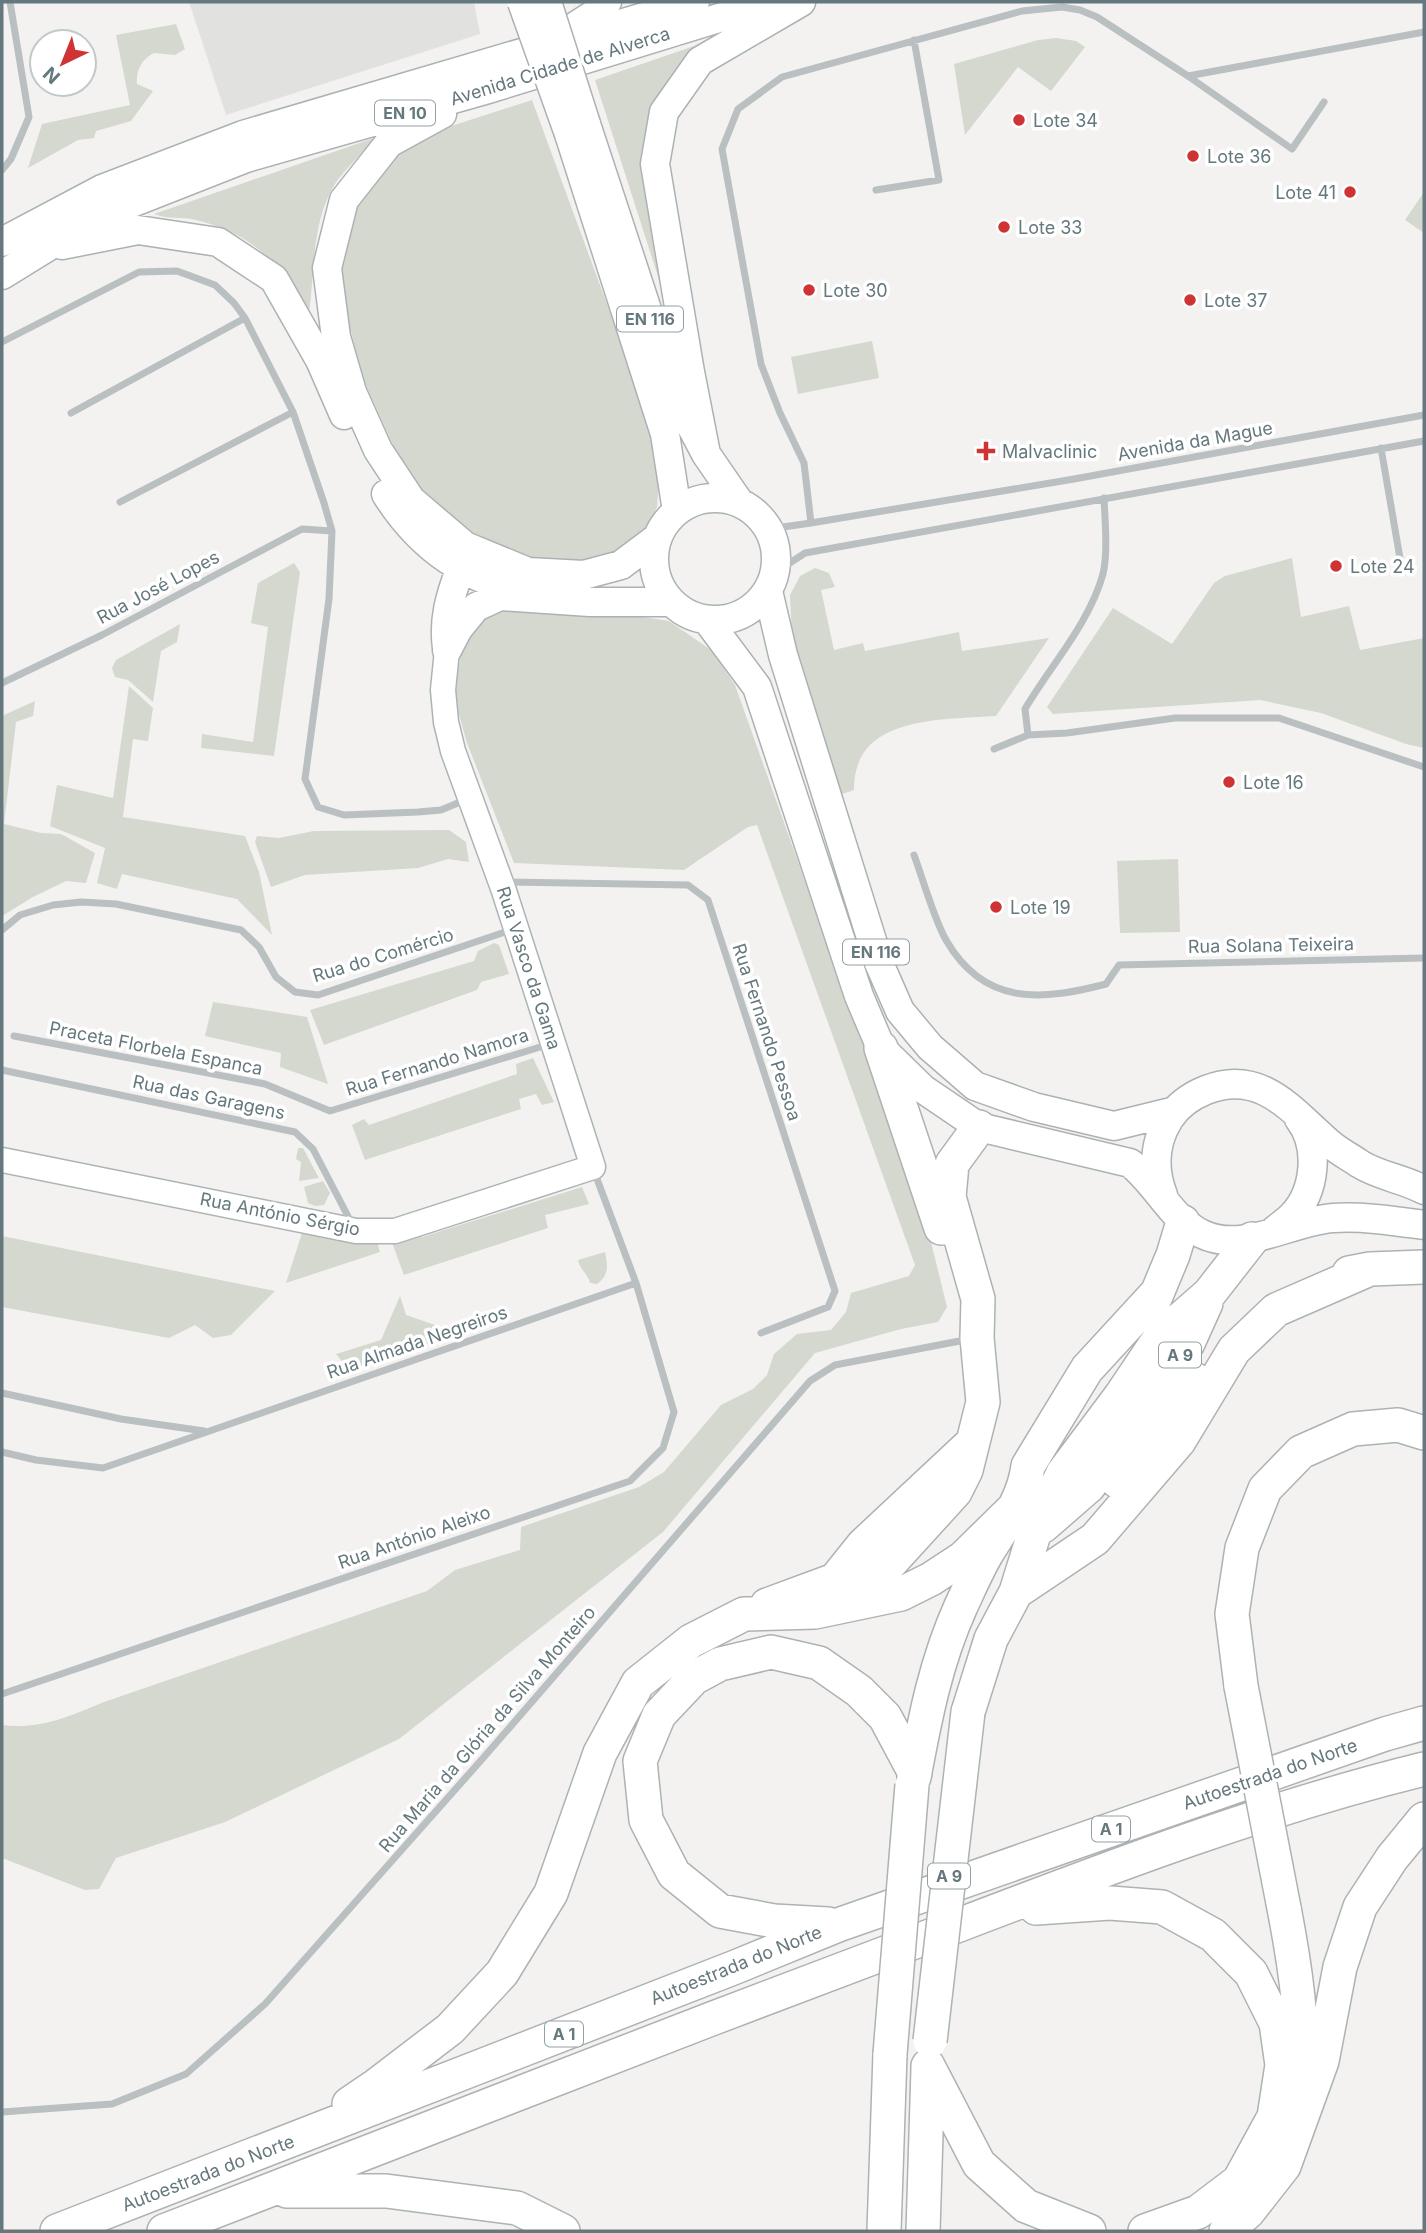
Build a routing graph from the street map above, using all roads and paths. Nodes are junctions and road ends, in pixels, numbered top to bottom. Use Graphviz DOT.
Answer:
graph roads {
  1 [pos="10,2"];
  2 [pos="522,2"];
  3 [pos="547,2"];
  4 [pos="607,2"];
  5 [pos="695,2"];
  6 [pos="771,2"];
  7 [pos="801,2"];
  8 [pos="1424,32"];
  9 [pos="914,40"];
  10 [pos="486,76"];
  11 [pos="1188,76"];
  12 [pos="1324,102"];
  13 [pos="578,129"];
  14 [pos="2,170"];
  15 [pos="876,190"];
  16 [pos="2,242"];
  17 [pos="48,248"];
  18 [pos="2,275"];
  19 [pos="245,318"];
  20 [pos="2,342"];
  21 [pos="293,412"];
  22 [pos="71,413"];
  23 [pos="1424,415"];
  24 [pos="1424,441"];
  25 [pos="1381,448"];
  26 [pos="706,454"];
  27 [pos="1104,498"];
  28 [pos="120,502"];
  29 [pos="738,502"];
  30 [pos="677,511"];
  31 [pos="764,522"];
  32 [pos="811,523"];
  33 [pos="332,531"];
  34 [pos="657,538"];
  35 [pos="1401,564"];
  36 [pos="460,570"];
  37 [pos="584,575"];
  38 [pos="772,582"];
  39 [pos="532,596"];
  40 [pos="671,602"];
  41 [pos="707,620"];
  42 [pos="447,650"];
  43 [pos="2,683"];
  44 [pos="1028,735"];
  45 [pos="994,749"];
  46 [pos="1424,767"];
  47 [pos="469,799"];
  48 [pos="914,855"];
  49 [pos="501,882"];
  50 [pos="516,929"];
  51 [pos="2,930"];
  52 [pos="1424,958"];
  53 [pos="14,1036"];
  54 [pos="553,1043"];
  55 [pos="881,1048"];
  56 [pos="2,1070"];
  57 [pos="1288,1105"];
  58 [pos="330,1111"];
  59 [pos="1175,1111"];
  60 [pos="979,1127"];
  61 [pos="2,1160"];
  62 [pos="593,1167"];
  63 [pos="1424,1189"];
  64 [pos="1175,1212"];
  65 [pos="1424,1225"];
  66 [pos="356,1231"];
  67 [pos="1264,1235"];
  68 [pos="1424,1268"];
  69 [pos="636,1283"];
  70 [pos="761,1333"];
  71 [pos="977,1338"];
  72 [pos="2,1393"];
  73 [pos="208,1431"];
  74 [pos="1424,1433"];
  75 [pos="2,1452"];
  76 [pos="1021,1495"];
  77 [pos="1016,1592"];
  78 [pos="744,1614"];
  79 [pos="2,1694"];
  80 [pos="1424,1706"];
  81 [pos="1424,1723"];
  82 [pos="1385,1734"];
  83 [pos="1424,1769"];
  84 [pos="914,1779"];
  85 [pos="1424,1819"];
  86 [pos="995,1912"];
  87 [pos="838,1924"];
  88 [pos="929,2053"];
  89 [pos="2,2112"];
  90 [pos="1302,2121"];
  91 [pos="290,2141"];
  92 [pos="267,2190"];
  93 [pos="57,2231"];
  94 [pos="164,2231"];
  95 [pos="563,2231"];
  96 [pos="884,2231"];
  97 [pos="923,2231"];
  98 [pos="1089,2231"];
  99 [pos="1145,2231"];
  100 [pos="1226,2231"];
  1 -- 14 [label="street"];
  2 -- 13 [label="main road, EN 116, bridge"];
  3 -- 13 [label="main road, EN 116, bridge"];
  4 -- 10 [label="main road"];
  5 -- 10 [label="main road, Avenida Cidade de Alverca / EN 10"];
  6 -- 10 [label="main road, Avenida Cidade de Alverca / EN 10"];
  7 -- 26 [label="main road"];
  8 -- 11 [label="street"];
  9 -- 11 [label="street"];
  9 -- 15 [label="street"];
  9 -- 32 [label="street"];
  10 -- 16 [label="main road, Avenida Cidade de Alverca / EN 10"];
  10 -- 17 [label="main road, Avenida Cidade de Alverca / EN 10"];
  10 -- 37 [label="main road"];
  11 -- 12 [label="street"];
  13 -- 26 [label="main road, EN 116"];
  13 -- 30 [label="main road, EN 116"];
  17 -- 18 [label="main road, Avenida Cidade de Alverca / EN 10"];
  17 -- 36 [label="main road"];
  19 -- 20 [label="street"];
  19 -- 21 [label="street"];
  19 -- 22 [label="street"];
  21 -- 28 [label="street"];
  21 -- 33 [label="street"];
  23 -- 32 [label="street, Avenida da Mague"];
  24 -- 25 [label="street"];
  25 -- 27 [label="street"];
  25 -- 35 [label="street"];
  26 -- 29 [label="main road, EN 116"];
  27 -- 38 [label="street"];
  27 -- 44 [label="street"];
  29 -- 30 [label="main road"];
  29 -- 31 [label="main road"];
  30 -- 34 [label="main road"];
  31 -- 32 [label="street, Avenida da Mague"];
  31 -- 38 [label="main road"];
  33 -- 43 [label="street, Rua José Lopes"];
  33 -- 47 [label="street"];
  34 -- 37 [label="main road"];
  34 -- 40 [label="main road"];
  36 -- 37 [label="main road"];
  36 -- 39 [label="main road"];
  36 -- 42 [label="main road"];
  38 -- 41 [label="main road"];
  38 -- 59 [label="main road, EN 116"];
  39 -- 40 [label="main road"];
  39 -- 42 [label="main road"];
  40 -- 41 [label="main road"];
  41 -- 55 [label="main road, EN 116"];
  42 -- 47 [label="main road, Rua Vasco da Gama"];
  44 -- 45 [label="street"];
  44 -- 46 [label="street"];
  47 -- 49 [label="main road, Rua Vasco da Gama"];
  48 -- 52 [label="street, Rua Solana Teixeira"];
  49 -- 50 [label="main road, Rua Vasco da Gama"];
  49 -- 70 [label="street, Rua Fernando Pessoa"];
  50 -- 51 [label="street, Rua do Comércio"];
  50 -- 54 [label="main road, Rua Vasco da Gama"];
  53 -- 58 [label="street, Praceta Florbela Espanca"];
  54 -- 58 [label="street, Rua Fernando Namora"];
  54 -- 62 [label="main road, Rua Vasco da Gama"];
  55 -- 60 [label="main road, EN 116"];
  55 -- 71 [label="highway"];
  56 -- 66 [label="street, Rua das Garagens"];
  57 -- 59 [label="main road"];
  57 -- 63 [label="main road"];
  57 -- 67 [label="main road"];
  59 -- 64 [label="main road"];
  60 -- 64 [label="main road, EN 116"];
  60 -- 71 [label="highway"];
  61 -- 66 [label="main road, Rua António Sérgio"];
  62 -- 66 [label="main road, Rua António Sérgio"];
  62 -- 69 [label="street, Rua Vasco da Gama"];
  64 -- 67 [label="main road"];
  64 -- 76 [label="highway"];
  65 -- 67 [label="main road"];
  67 -- 77 [label="highway, A 9"];
  68 -- 77 [label="highway"];
  69 -- 73 [label="street, Rua Almada Negreiros"];
  69 -- 79 [label="street, Rua António Aleixo"];
  71 -- 78 [label="highway"];
  71 -- 89 [label="street, Rua Maria da Glória da Silva Monteiro"];
  72 -- 73 [label="street, Rua Almada Negreiros"];
  73 -- 75 [label="street, Rua Almada Negreiros"];
  74 -- 90 [label="highway, bridge"];
  76 -- 78 [label="highway"];
  76 -- 84 [label="highway, A 9"];
  77 -- 88 [label="highway, A 9, bridge"];
  78 -- 91 [label="highway"];
  80 -- 82 [label="highway"];
  81 -- 82 [label="highway, Autoestrada do Norte / A 1"];
  82 -- 87 [label="highway, Autoestrada do Norte / A 1"];
  83 -- 86 [label="highway, Autoestrada do Norte / A 1"];
  84 -- 87 [label="highway"];
  84 -- 96 [label="highway, A 9, bridge"];
  85 -- 90 [label="highway"];
  86 -- 92 [label="highway, Autoestrada do Norte / A 1"];
  86 -- 99 [label="highway"];
  87 -- 91 [label="highway, Autoestrada do Norte / A 1"];
  88 -- 97 [label="highway, A 9"];
  88 -- 98 [label="highway"];
  90 -- 100 [label="highway"];
  91 -- 93 [label="highway, Autoestrada do Norte / A 1"];
  92 -- 94 [label="highway, Autoestrada do Norte / A 1"];
  92 -- 95 [label="highway"];
}
